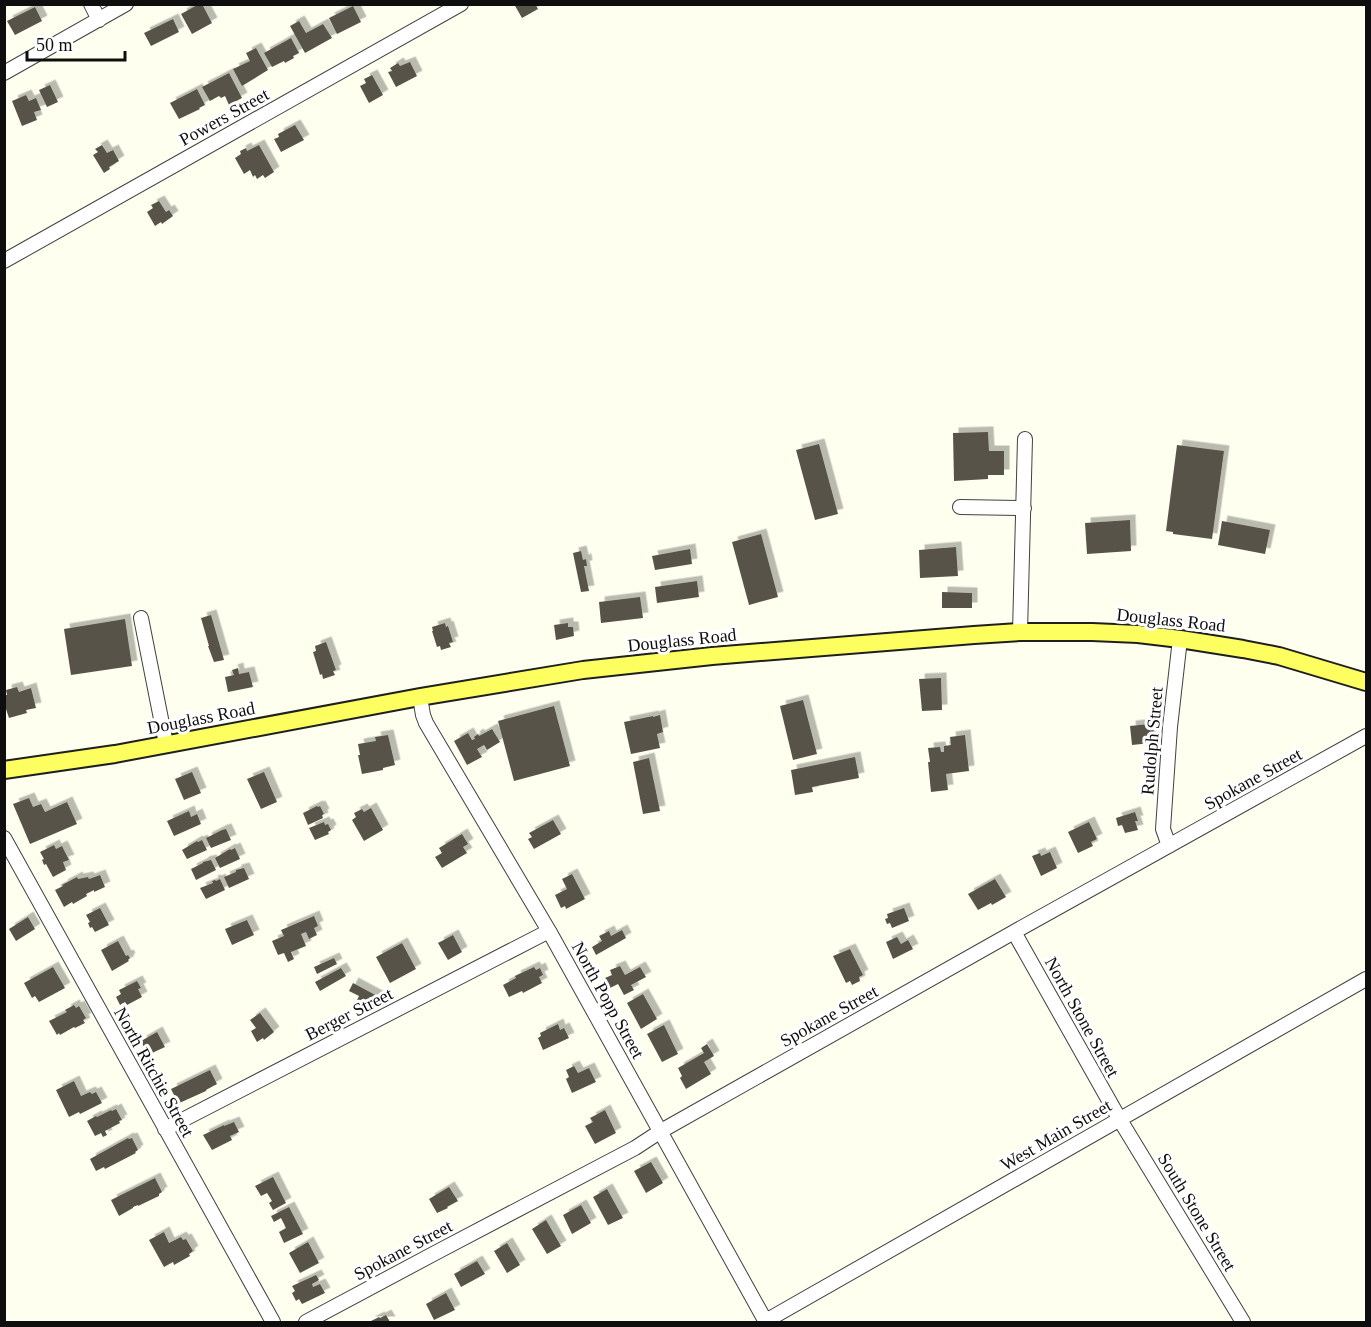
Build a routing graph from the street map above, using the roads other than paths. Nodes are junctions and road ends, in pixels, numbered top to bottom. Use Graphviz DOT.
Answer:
graph roads {
  1 [pos="91,4"];
  2 [pos="126,4"];
  3 [pos="460,4"];
  4 [pos="99,20"];
  5 [pos="4,73"];
  6 [pos="4,261"];
  7 [pos="1025,439"];
  8 [pos="960,507"];
  9 [pos="1024,508"];
  10 [pos="141,618"];
  11 [pos="1020,632"];
  12 [pos="1180,639"];
  13 [pos="1366,682"];
  14 [pos="420,698"];
  15 [pos="1366,736"];
  16 [pos="166,744"];
  17 [pos="4,771"];
  18 [pos="4,838"];
  19 [pos="1169,846"];
  20 [pos="549,932"];
  21 [pos="1014,932"];
  22 [pos="1366,979"];
  23 [pos="1120,1120"];
  24 [pos="165,1129"];
  25 [pos="661,1131"];
  26 [pos="765,1322"];
  27 [pos="273,1323"];
  28 [pos="306,1323"];
  29 [pos="1243,1323"];
  1 -- 4 [label="street"];
  2 -- 4 [label="street"];
  3 -- 6 [label="street, Powers Street"];
  4 -- 5 [label="street"];
  7 -- 9 [label="street"];
  8 -- 9 [label="street"];
  9 -- 11 [label="street"];
  10 -- 16 [label="street"];
  11 -- 12 [label="main road, Douglass Road"];
  11 -- 14 [label="main road, Douglass Road"];
  12 -- 13 [label="main road, Douglass Road"];
  12 -- 19 [label="street, Rudolph Street"];
  14 -- 16 [label="main road, Douglass Road"];
  14 -- 20 [label="street, North Popp Street"];
  15 -- 19 [label="street, Spokane Street"];
  16 -- 17 [label="main road, Douglass Road"];
  18 -- 24 [label="street, North Ritchie Street"];
  19 -- 21 [label="street, Spokane Street"];
  20 -- 24 [label="street, Berger Street"];
  20 -- 25 [label="street, North Popp Street"];
  21 -- 23 [label="street, North Stone Street"];
  21 -- 25 [label="street, Spokane Street"];
  22 -- 23 [label="street, West Main Street"];
  23 -- 26 [label="street, West Main Street"];
  23 -- 29 [label="street, South Stone Street"];
  24 -- 27 [label="street, North Ritchie Street"];
  25 -- 26 [label="street, North Popp Street"];
  25 -- 28 [label="street, Spokane Street"];
}
